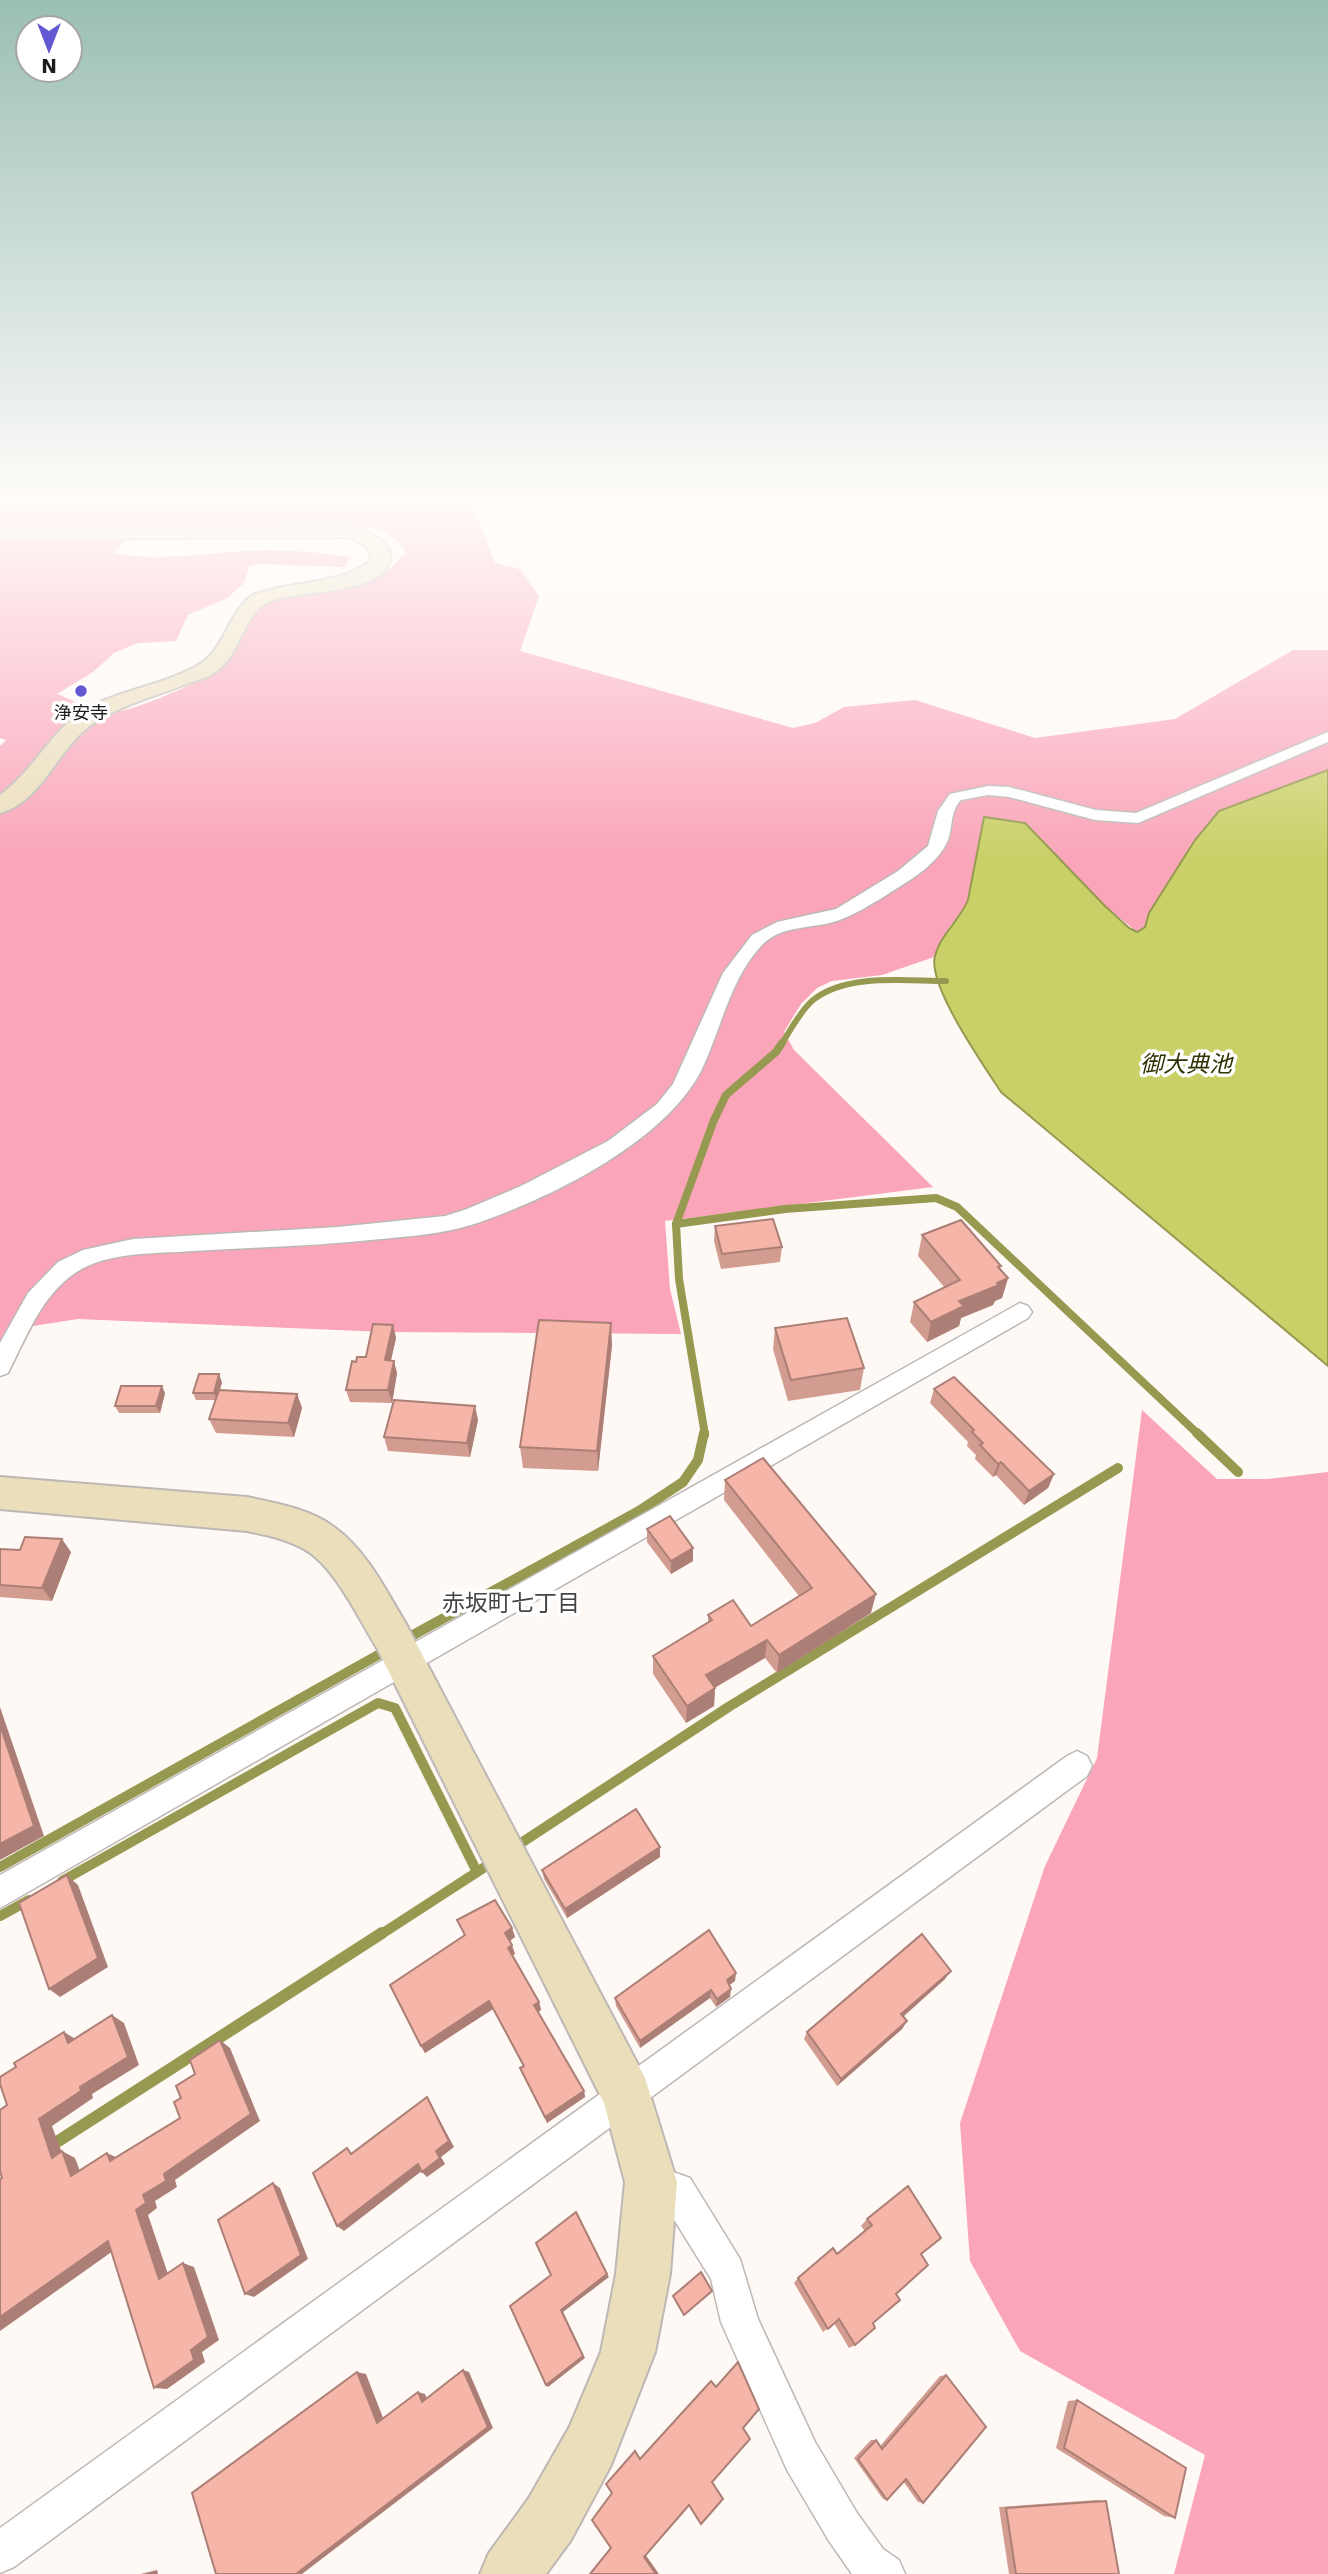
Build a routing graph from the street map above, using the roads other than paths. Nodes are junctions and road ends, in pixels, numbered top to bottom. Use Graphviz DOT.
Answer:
graph roads {
  1 [pos="240,622"];
  2 [pos="1328,737"];
  3 [pos="0,806"];
  4 [pos="1020,1312"];
  5 [pos="0,1366"];
  6 [pos="0,1493"];
  7 [pos="399,1650"];
  8 [pos="1077,1766"];
  9 [pos="0,1892"];
  10 [pos="627,2096"];
  11 [pos="651,2182"];
  12 [pos="0,2553"];
  13 [pos="510,2574"];
  14 [pos="884,2574"];
  1 -- 3 [label="street"];
  2 -- 5 [label="street"];
  4 -- 7 [label="street"];
  6 -- 7 [label="street"];
  7 -- 9 [label="street"];
  7 -- 10 [label="street"];
  8 -- 10 [label="street"];
  10 -- 11 [label="street"];
  10 -- 12 [label="street"];
  11 -- 13 [label="street"];
  11 -- 14 [label="street"];
}
